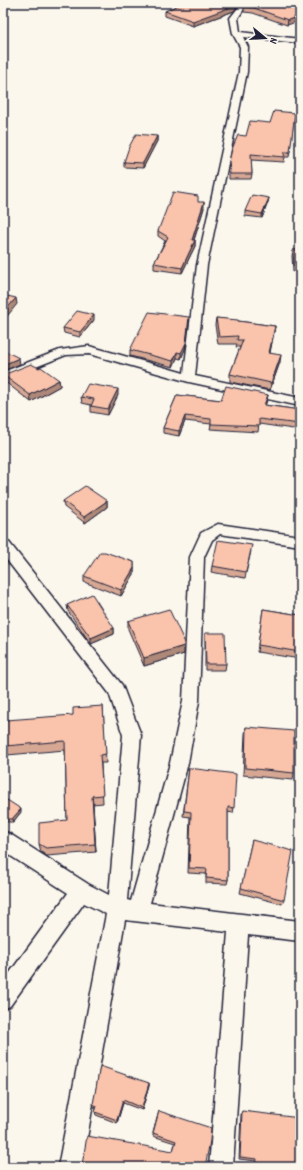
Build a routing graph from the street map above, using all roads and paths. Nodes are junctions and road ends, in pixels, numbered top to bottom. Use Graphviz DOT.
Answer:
graph roads {
  1 [pos="245,3"];
  2 [pos="238,34"];
  3 [pos="300,41"];
  4 [pos="3,376"];
  5 [pos="189,378"];
  6 [pos="300,402"];
  7 [pos="300,542"];
  8 [pos="3,545"];
  9 [pos="3,840"];
  10 [pos="81,891"];
  11 [pos="117,909"];
  12 [pos="138,912"];
  13 [pos="239,923"];
  14 [pos="300,931"];
  15 [pos="3,999"];
  16 [pos="70,1167"];
  17 [pos="221,1167"];
  1 -- 2 [label="street"];
  2 -- 3 [label="street"];
  2 -- 5 [label="street"];
  4 -- 5 [label="street"];
  5 -- 6 [label="street"];
  7 -- 12 [label="street"];
  8 -- 11 [label="street"];
  9 -- 10 [label="street"];
  10 -- 11 [label="street"];
  10 -- 15 [label="street"];
  11 -- 12 [label="street"];
  11 -- 16 [label="street"];
  12 -- 13 [label="street"];
  13 -- 14 [label="street"];
  13 -- 17 [label="street"];
}
